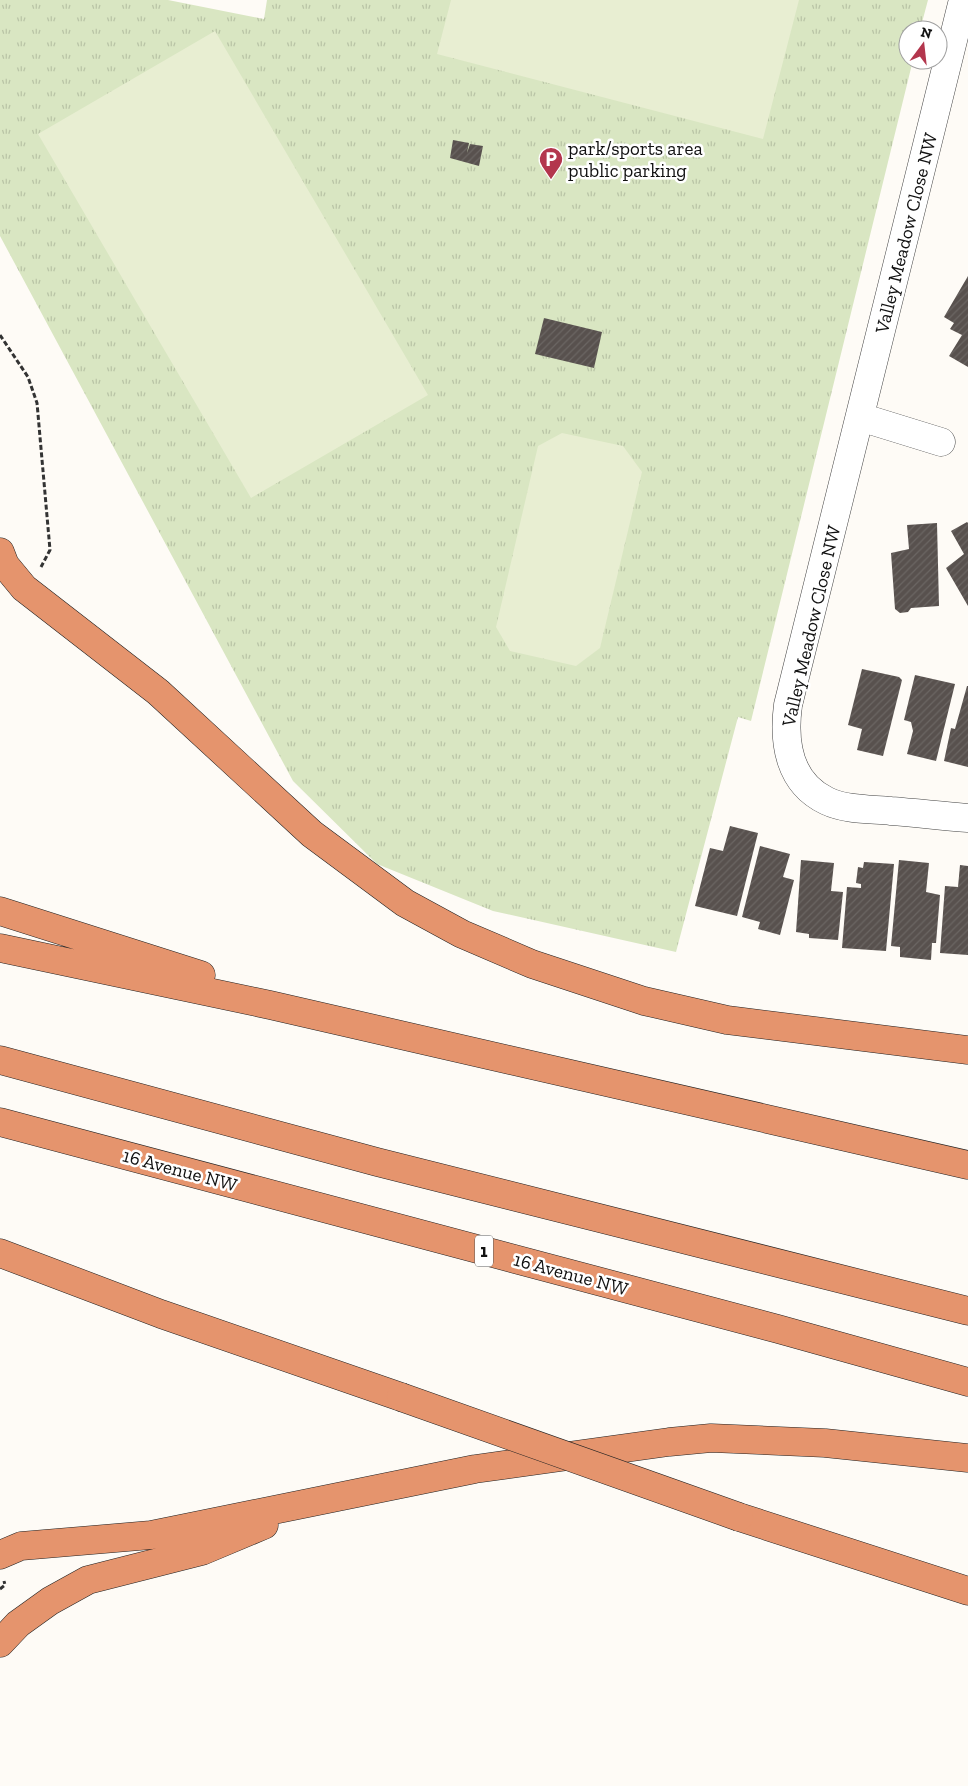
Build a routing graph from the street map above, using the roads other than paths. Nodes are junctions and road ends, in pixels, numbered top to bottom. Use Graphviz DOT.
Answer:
graph roads {
  1 [pos="963,0"];
  2 [pos="959,52"];
  3 [pos="860,416"];
  4 [pos="941,442"];
  5 [pos="0,552"];
  6 [pos="968,818"];
  7 [pos="0,911"];
  8 [pos="0,948"];
  9 [pos="354,1025"];
  10 [pos="968,1050"];
  11 [pos="0,1060"];
  12 [pos="0,1122"];
  13 [pos="968,1165"];
  14 [pos="0,1253"];
  15 [pos="0,1273"];
  16 [pos="968,1311"];
  17 [pos="161,1314"];
  18 [pos="968,1382"];
  19 [pos="968,1458"];
  20 [pos="315,1502"];
  21 [pos="0,1555"];
  22 [pos="968,1590"];
  23 [pos="0,1643"];
  1 -- 2 [label="street, Valley Meadow Close NW"];
  2 -- 3 [label="street, Valley Meadow Close NW"];
  3 -- 4 [label="street"];
  3 -- 6 [label="street, Valley Meadow Close NW"];
  5 -- 10 [label="highway"];
  7 -- 9 [label="highway"];
  8 -- 9 [label="highway"];
  9 -- 13 [label="highway"];
  11 -- 16 [label="highway"];
  12 -- 18 [label="highway, 16 Avenue NW / 1"];
  14 -- 17 [label="highway"];
  15 -- 17 [label="highway"];
  17 -- 22 [label="highway, bridge"];
  19 -- 20 [label="highway"];
  20 -- 21 [label="highway"];
  20 -- 23 [label="highway"];
}
